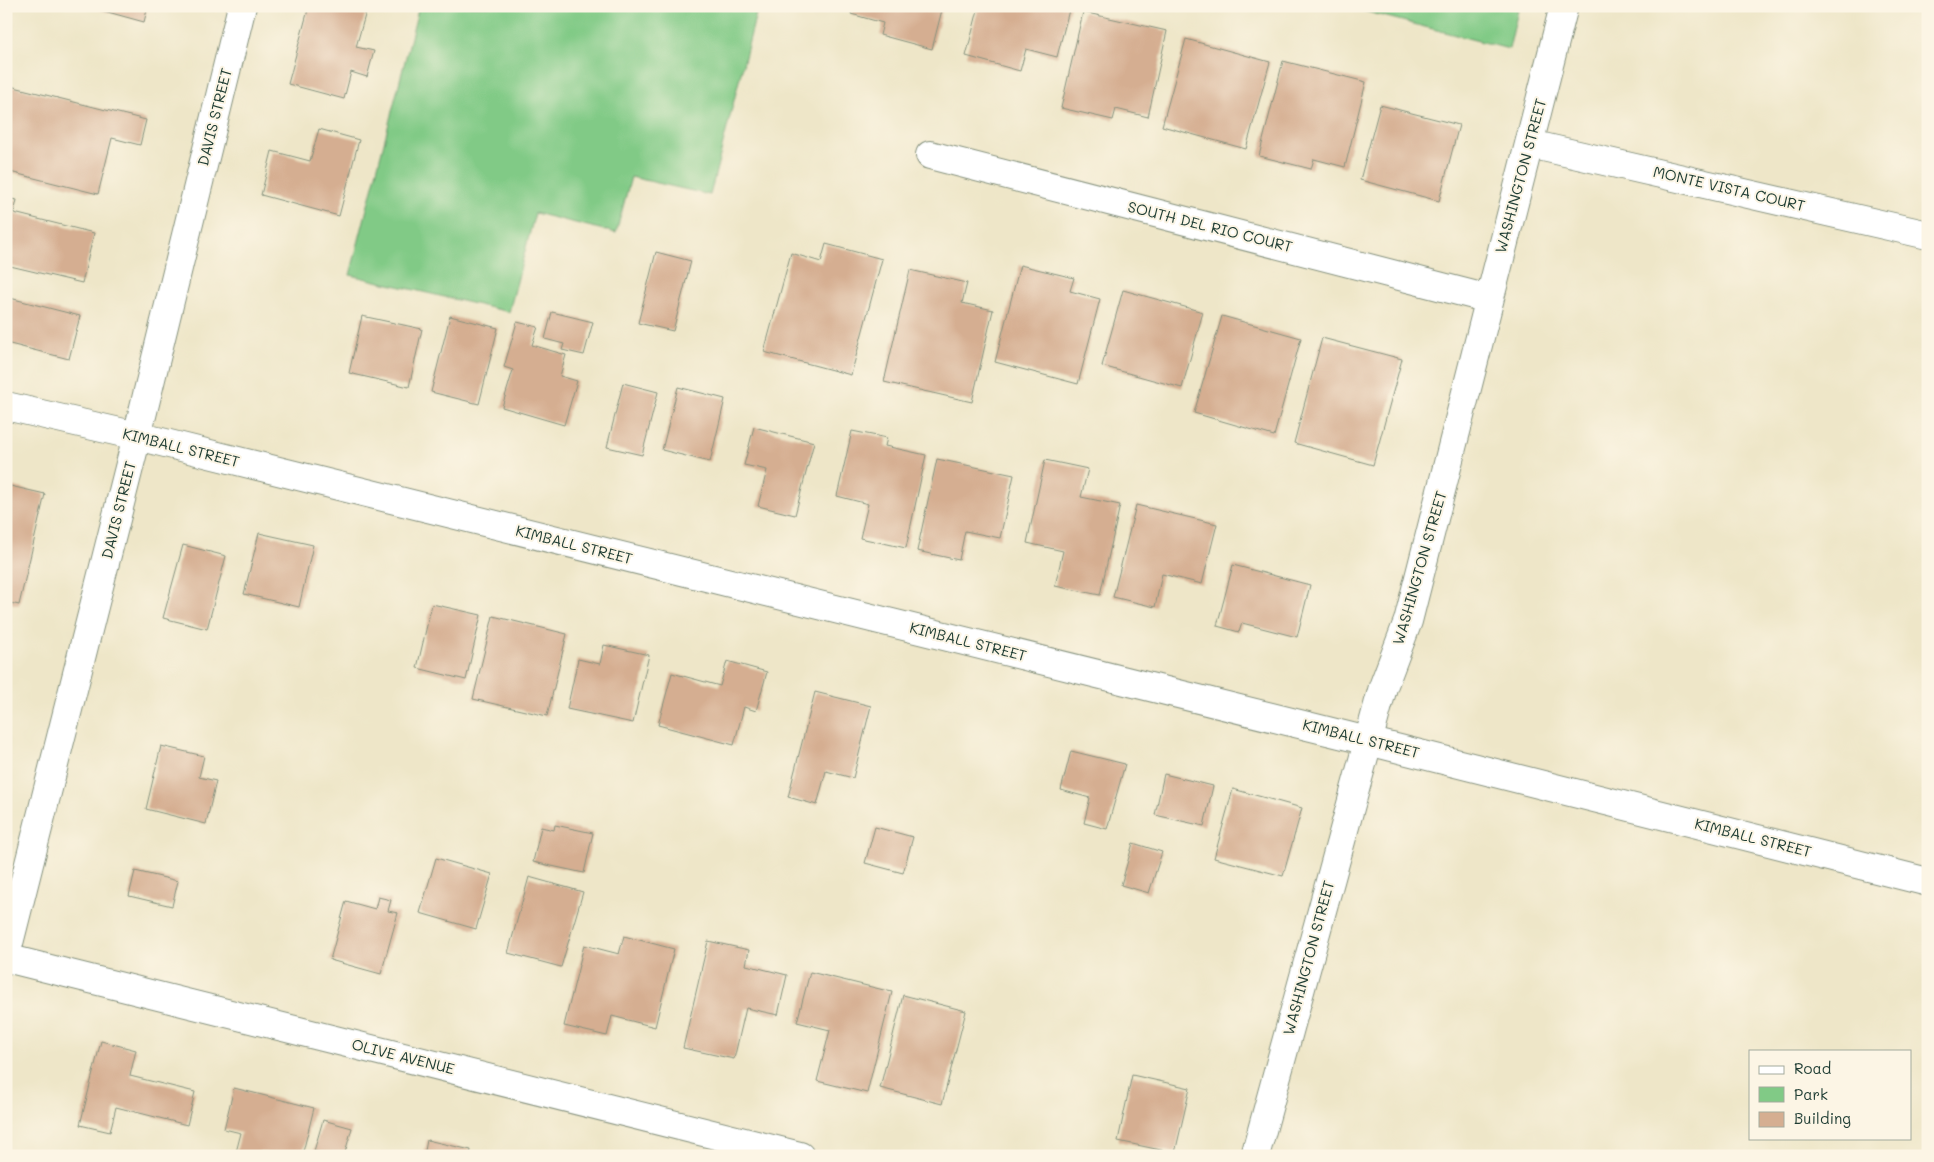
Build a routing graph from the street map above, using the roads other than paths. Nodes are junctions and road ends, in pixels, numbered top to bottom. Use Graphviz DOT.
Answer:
graph roads {
  1 [pos="242,6"];
  2 [pos="1564,6"];
  3 [pos="1530,144"];
  4 [pos="930,155"];
  5 [pos="1928,235"];
  6 [pos="1489,298"];
  7 [pos="6,406"];
  8 [pos="137,436"];
  9 [pos="1368,741"];
  10 [pos="1928,882"];
  11 [pos="6,957"];
  12 [pos="800,1156"];
  13 [pos="1254,1156"];
  1 -- 8 [label="street, DAVIS STREET"];
  2 -- 3 [label="street, WASHINGTON STREET"];
  3 -- 5 [label="street, MONTE VISTA COURT"];
  3 -- 6 [label="street, WASHINGTON STREET"];
  4 -- 6 [label="street, SOUTH DEL RIO COURT"];
  6 -- 9 [label="street, WASHINGTON STREET"];
  7 -- 8 [label="street, KIMBALL STREET"];
  8 -- 9 [label="street, KIMBALL STREET"];
  8 -- 11 [label="street, DAVIS STREET"];
  9 -- 10 [label="street, KIMBALL STREET"];
  9 -- 13 [label="street, WASHINGTON STREET"];
  11 -- 12 [label="street, OLIVE AVENUE"];
}
